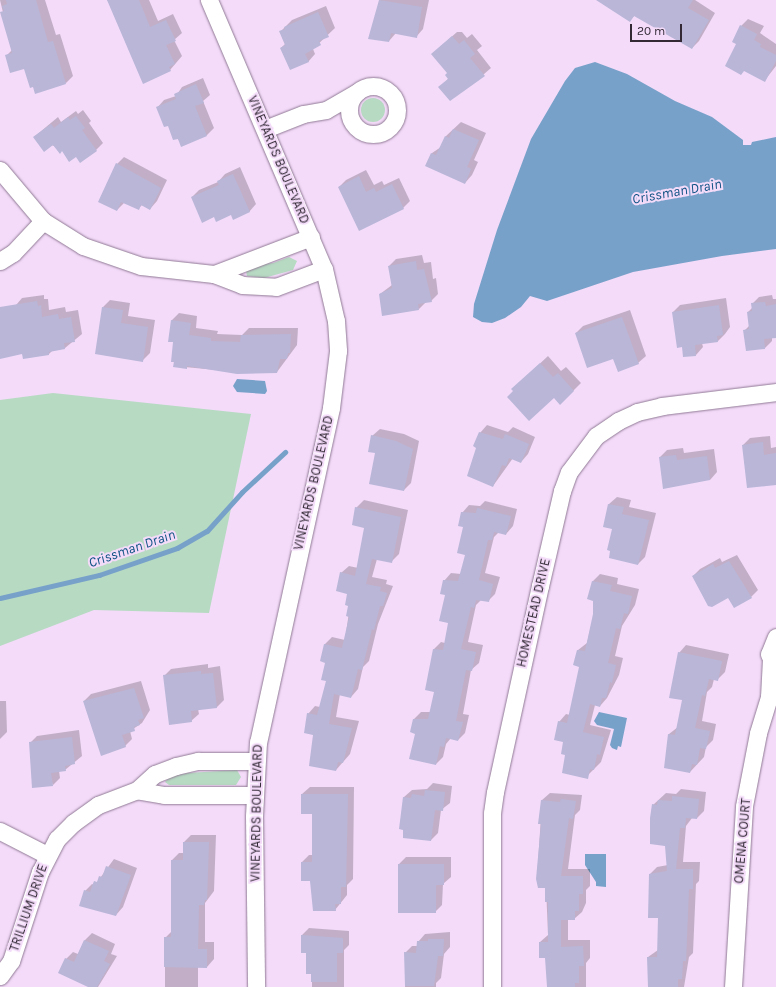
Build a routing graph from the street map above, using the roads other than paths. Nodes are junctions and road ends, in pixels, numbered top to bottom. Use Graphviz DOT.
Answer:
graph roads {
  1 [pos="209,0"];
  2 [pos="360,89"];
  3 [pos="326,110"];
  4 [pos="353,124"];
  5 [pos="266,129"];
  6 [pos="0,170"];
  7 [pos="43,221"];
  8 [pos="311,236"];
  9 [pos="0,262"];
  10 [pos="324,269"];
  11 [pos="214,274"];
  12 [pos="776,392"];
  13 [pos="776,637"];
  14 [pos="773,666"];
  15 [pos="772,694"];
  16 [pos="256,761"];
  17 [pos="137,790"];
  18 [pos="254,795"];
  19 [pos="0,831"];
  20 [pos="47,855"];
  21 [pos="0,976"];
  22 [pos="256,987"];
  23 [pos="492,987"];
  24 [pos="732,987"];
  1 -- 5 [label="street, VINEYARDS BOULEVARD"];
  2 -- 3 [label="street"];
  2 -- 4 [label="street"];
  2 -- 4 [label="street"];
  3 -- 4 [label="street"];
  3 -- 5 [label="street"];
  5 -- 8 [label="street, VINEYARDS BOULEVARD"];
  6 -- 7 [label="street"];
  7 -- 9 [label="street"];
  7 -- 11 [label="street"];
  8 -- 10 [label="street, VINEYARDS BOULEVARD"];
  8 -- 11 [label="street"];
  10 -- 11 [label="street"];
  10 -- 16 [label="street, VINEYARDS BOULEVARD"];
  12 -- 23 [label="street, HOMESTEAD DRIVE"];
  13 -- 14 [label="street, OMENA COURT"];
  14 -- 15 [label="street, OMENA COURT"];
  15 -- 24 [label="street, OMENA COURT"];
  16 -- 17 [label="street, TRILLIUM DRIVE"];
  16 -- 18 [label="street, VINEYARDS BOULEVARD"];
  17 -- 18 [label="street"];
  17 -- 20 [label="street, TRILLIUM DRIVE"];
  18 -- 22 [label="street, VINEYARDS BOULEVARD"];
  19 -- 20 [label="street"];
  20 -- 21 [label="street, TRILLIUM DRIVE"];
}
